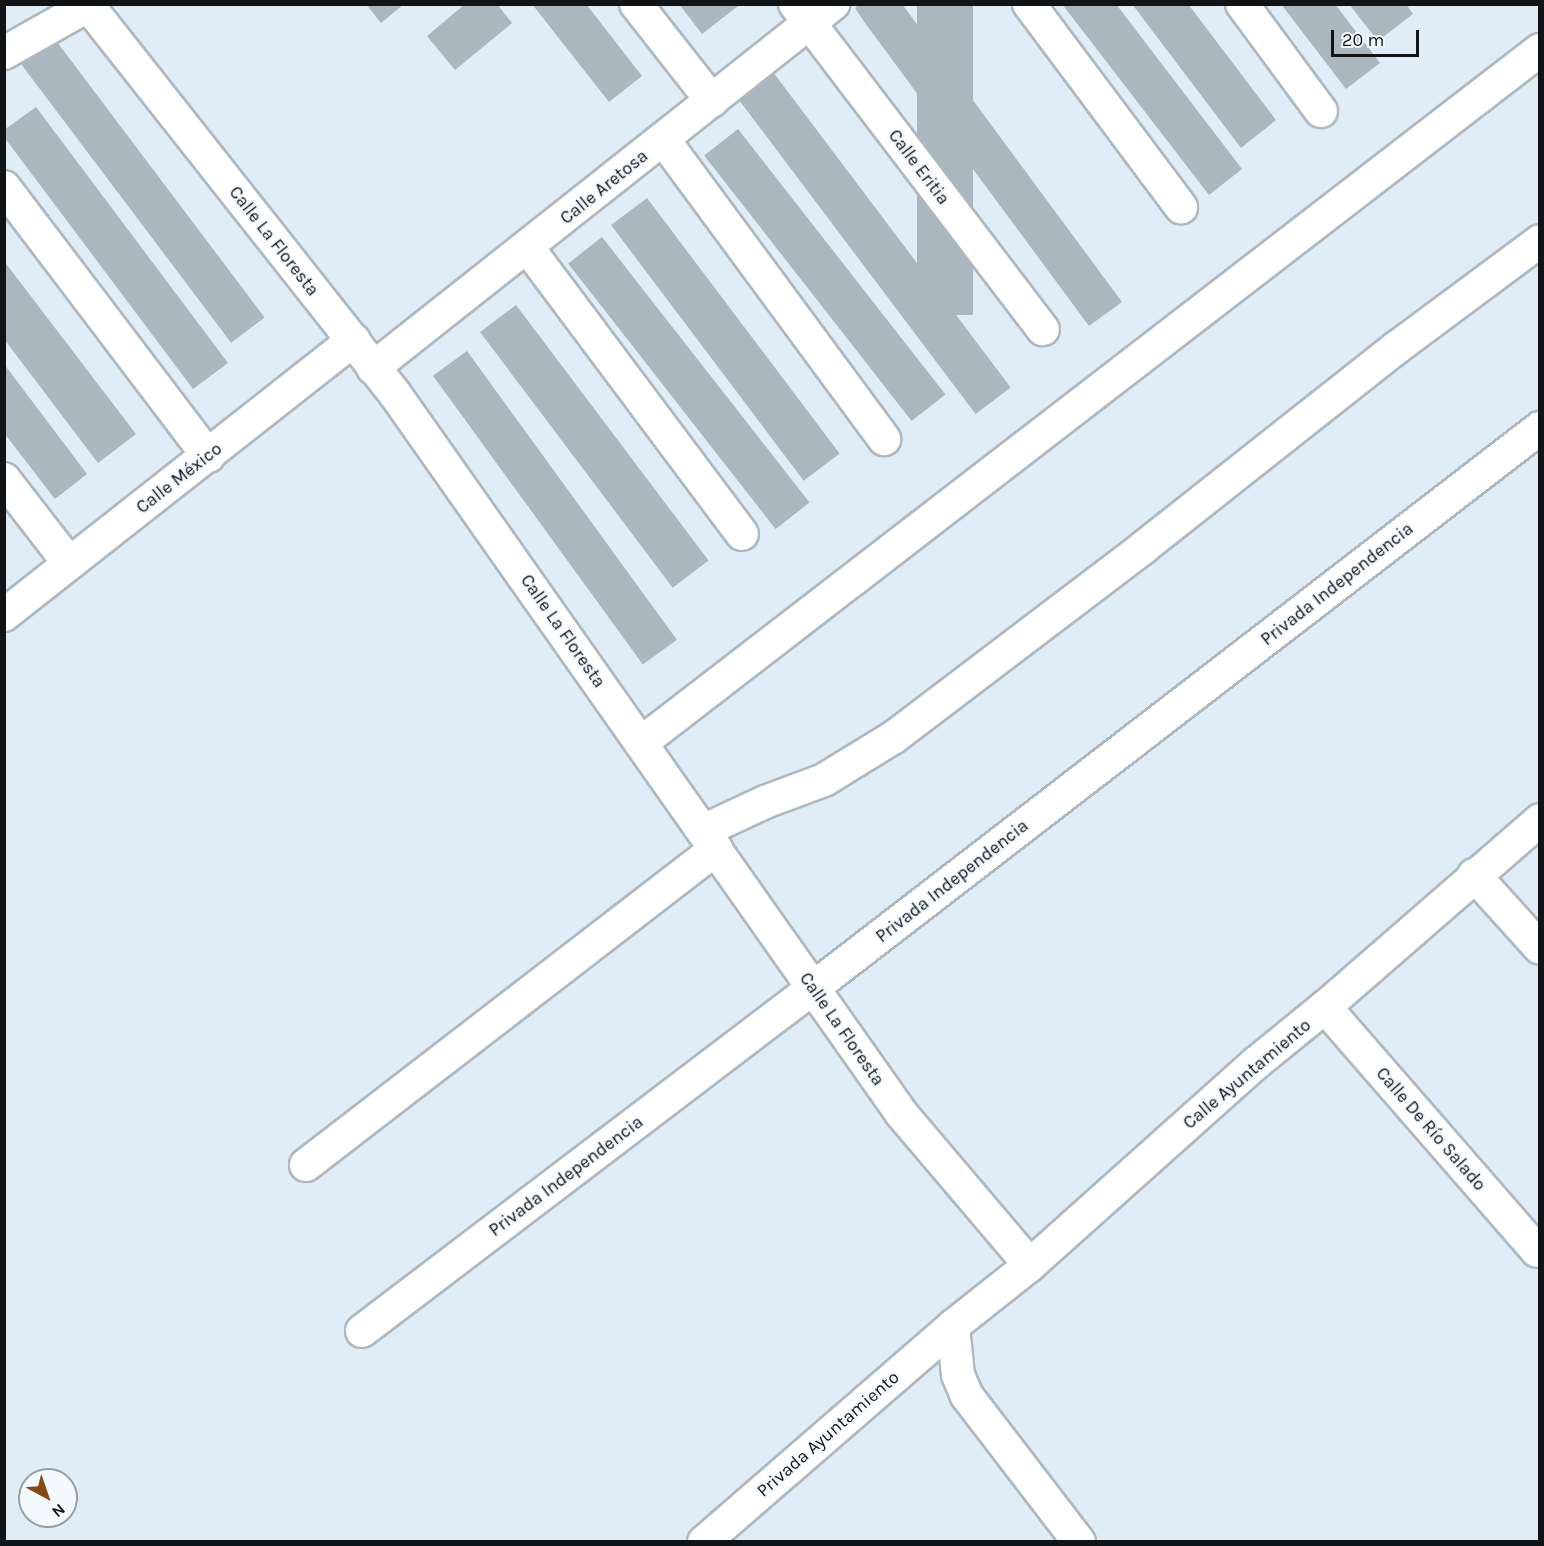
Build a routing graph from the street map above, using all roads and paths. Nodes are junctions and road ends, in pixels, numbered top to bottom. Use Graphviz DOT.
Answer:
graph roads {
  1 [pos="636,4"];
  2 [pos="1029,4"];
  3 [pos="1242,4"];
  4 [pos="89,5"];
  5 [pos="813,11"];
  6 [pos="1539,51"];
  7 [pos="4,53"];
  8 [pos="712,101"];
  9 [pos="1321,111"];
  10 [pos="663,139"];
  11 [pos="4,187"];
  12 [pos="1181,207"];
  13 [pos="1539,241"];
  14 [pos="528,248"];
  15 [pos="1042,330"];
  16 [pos="354,340"];
  17 [pos="374,368"];
  18 [pos="1539,428"];
  19 [pos="884,439"];
  20 [pos="208,456"];
  21 [pos="4,479"];
  22 [pos="742,534"];
  23 [pos="69,562"];
  24 [pos="4,615"];
  25 [pos="641,743"];
  26 [pos="1539,820"];
  27 [pos="709,840"];
  28 [pos="1474,874"];
  29 [pos="1539,948"];
  30 [pos="813,988"];
  31 [pos="1325,1007"];
  32 [pos="306,1166"];
  33 [pos="1537,1251"];
  34 [pos="1030,1265"];
  35 [pos="953,1326"];
  36 [pos="362,1331"];
  37 [pos="704,1542"];
  38 [pos="1079,1542"];
  1 -- 8 [label="street"];
  2 -- 12 [label="street"];
  3 -- 9 [label="street"];
  4 -- 7 [label="street"];
  4 -- 16 [label="street, Calle La Floresta"];
  5 -- 8 [label="street, Calle Aretosa"];
  5 -- 15 [label="street, Calle Eritia"];
  6 -- 25 [label="street"];
  8 -- 10 [label="street, Calle Aretosa"];
  10 -- 14 [label="street, Calle Aretosa"];
  10 -- 19 [label="street"];
  11 -- 20 [label="street"];
  13 -- 27 [label="street"];
  14 -- 17 [label="street, Calle Aretosa"];
  14 -- 22 [label="street"];
  16 -- 17 [label="street, Calle La Floresta"];
  16 -- 20 [label="street, Calle México"];
  17 -- 25 [label="street, Calle La Floresta"];
  18 -- 30 [label="street, Privada Independencia"];
  20 -- 23 [label="street, Calle México"];
  21 -- 23 [label="street"];
  23 -- 24 [label="street, Calle México"];
  25 -- 27 [label="street, Calle La Floresta"];
  26 -- 28 [label="street, Calle Ayuntamiento"];
  27 -- 30 [label="street, Calle La Floresta"];
  27 -- 32 [label="street"];
  28 -- 29 [label="street"];
  28 -- 31 [label="street, Calle Ayuntamiento"];
  30 -- 34 [label="street, Calle La Floresta"];
  30 -- 36 [label="street, Privada Independencia"];
  31 -- 33 [label="street, Calle De Río Salado"];
  31 -- 34 [label="street, Calle Ayuntamiento"];
  34 -- 35 [label="street, Calle Ayuntamiento"];
  35 -- 37 [label="street, Privada Ayuntamiento"];
  35 -- 38 [label="street"];
}
